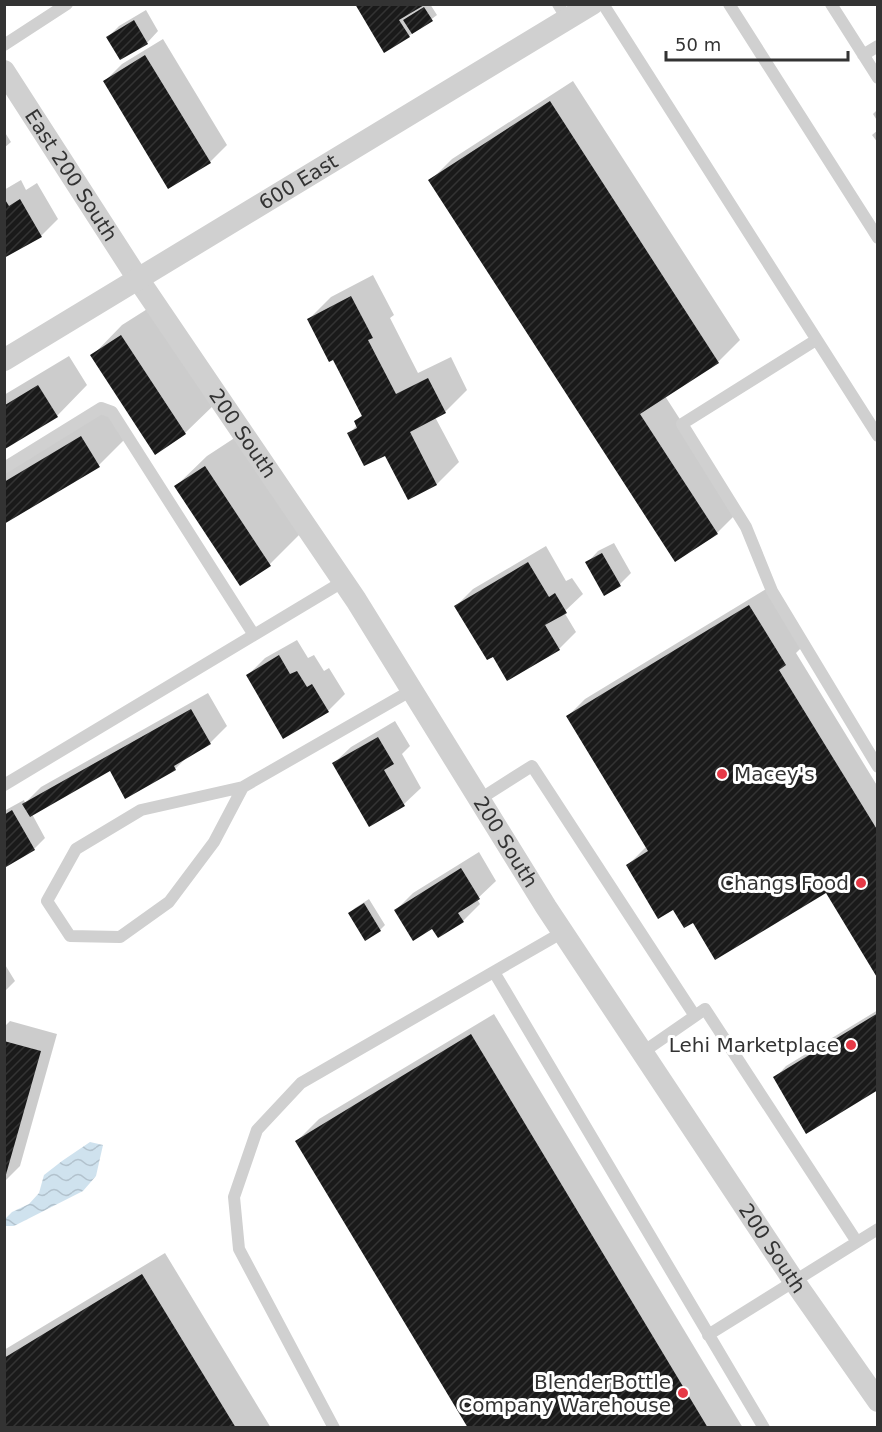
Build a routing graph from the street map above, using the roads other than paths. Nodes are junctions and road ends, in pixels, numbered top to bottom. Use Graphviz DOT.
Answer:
graph roads {
  1 [pos="67,4"];
  2 [pos="592,4"];
  3 [pos="603,4"];
  4 [pos="729,4"];
  5 [pos="831,4"];
  6 [pos="562,12"];
  7 [pos="4,45"];
  8 [pos="878,46"];
  9 [pos="863,55"];
  10 [pos="4,71"];
  11 [pos="878,78"];
  12 [pos="878,238"];
  13 [pos="138,279"];
  14 [pos="816,340"];
  15 [pos="4,360"];
  16 [pos="878,436"];
  17 [pos="4,468"];
  18 [pos="344,581"];
  19 [pos="254,635"];
  20 [pos="412,690"];
  21 [pos="878,767"];
  22 [pos="4,785"];
  23 [pos="243,787"];
  24 [pos="480,799"];
  25 [pos="563,932"];
  26 [pos="494,972"];
  27 [pos="695,1016"];
  28 [pos="643,1052"];
  29 [pos="878,1229"];
  30 [pos="857,1242"];
  31 [pos="794,1281"];
  32 [pos="708,1335"];
  33 [pos="878,1401"];
  34 [pos="333,1428"];
  35 [pos="764,1428"];
  1 -- 7 [label="lane"];
  2 -- 6 [label="street, 600 East"];
  3 -- 14 [label="lane"];
  4 -- 12 [label="lane"];
  5 -- 9 [label="lane"];
  6 -- 13 [label="street, 600 East"];
  8 -- 9 [label="lane"];
  9 -- 11 [label="lane"];
  10 -- 13 [label="street, East 200 South"];
  13 -- 15 [label="street, 600 East"];
  13 -- 18 [label="street, 200 South"];
  14 -- 16 [label="lane"];
  14 -- 21 [label="lane"];
  17 -- 19 [label="lane"];
  18 -- 19 [label="lane"];
  18 -- 20 [label="street, 200 South"];
  19 -- 22 [label="lane"];
  20 -- 23 [label="lane"];
  20 -- 24 [label="street, 200 South"];
  23 -- 23 [label="lane"];
  24 -- 25 [label="street, 200 South"];
  24 -- 27 [label="lane"];
  25 -- 26 [label="lane"];
  25 -- 28 [label="street, 200 South"];
  26 -- 32 [label="lane"];
  26 -- 34 [label="lane"];
  27 -- 28 [label="lane"];
  27 -- 30 [label="lane"];
  28 -- 31 [label="street, 200 South"];
  29 -- 30 [label="lane"];
  30 -- 31 [label="lane"];
  31 -- 32 [label="lane"];
  31 -- 33 [label="street, 200 South"];
  32 -- 35 [label="lane"];
}
